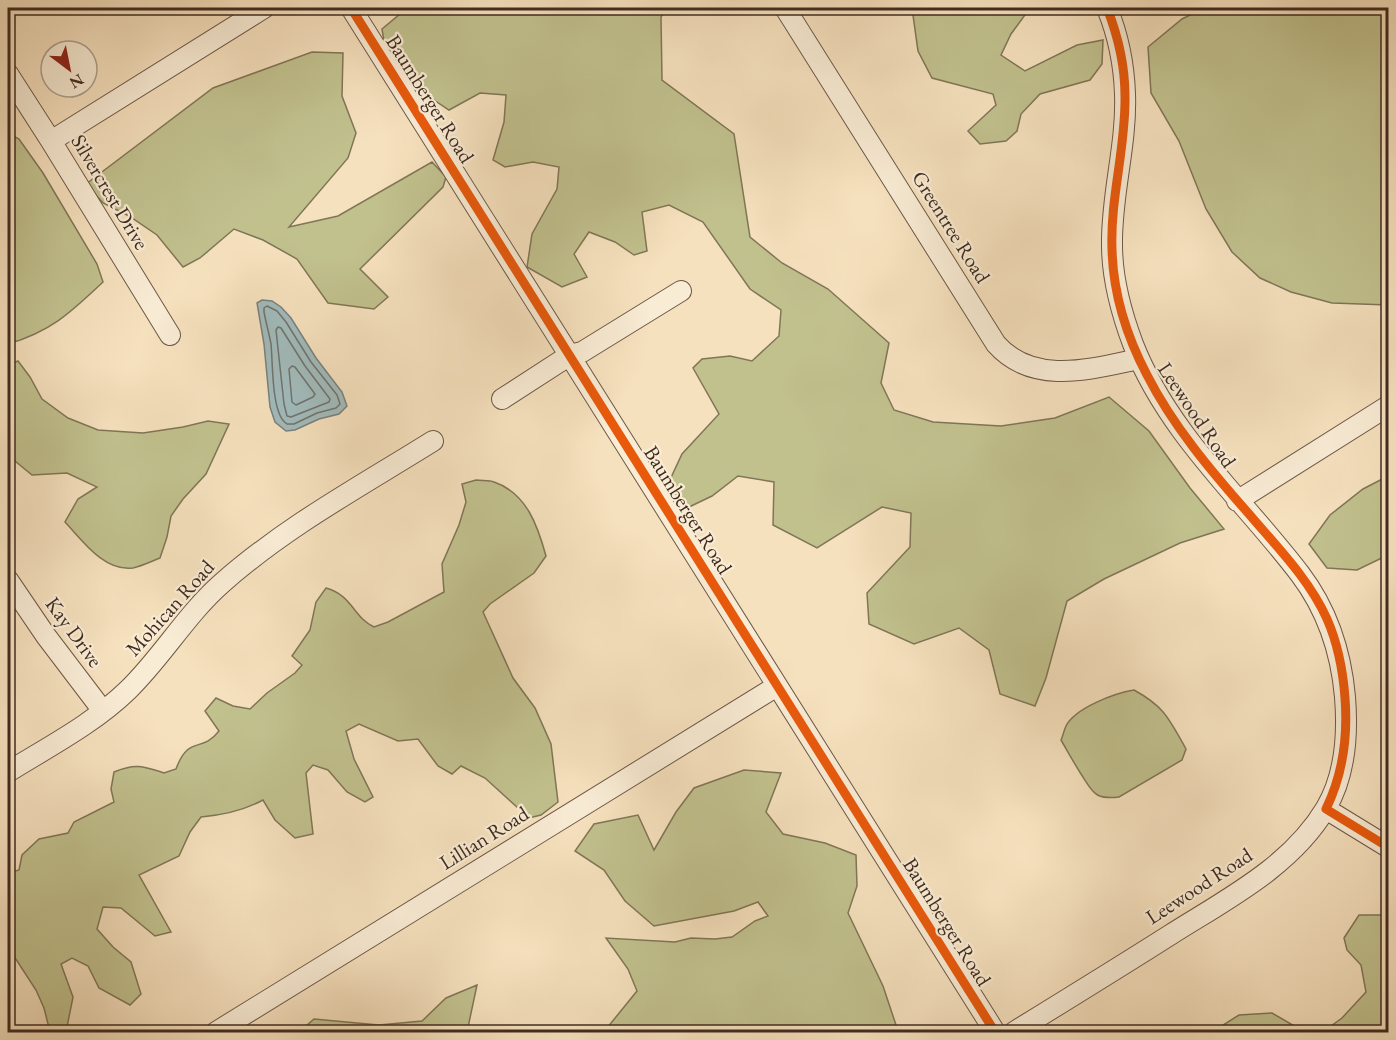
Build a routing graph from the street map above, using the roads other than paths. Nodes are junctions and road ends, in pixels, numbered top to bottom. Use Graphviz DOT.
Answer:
graph roads {
  1 [pos="264,8"];
  2 [pos="351,8"];
  3 [pos="785,8"];
  4 [pos="1107,8"];
  5 [pos="8,74"];
  6 [pos="51,141"];
  7 [pos="681,291"];
  8 [pos="170,335"];
  9 [pos="570,355"];
  10 [pos="1139,359"];
  11 [pos="502,399"];
  12 [pos="1389,406"];
  13 [pos="433,441"];
  14 [pos="1237,501"];
  15 [pos="8,580"];
  16 [pos="777,686"];
  17 [pos="103,711"];
  18 [pos="8,772"];
  19 [pos="1326,809"];
  20 [pos="1389,847"];
  21 [pos="216,1032"];
  22 [pos="995,1032"];
  23 [pos="1014,1032"];
  1 -- 6 [label="street"];
  2 -- 9 [label="street, Baumberger Road"];
  3 -- 10 [label="street, Greentree Road"];
  4 -- 10 [label="street, Leewood Road"];
  5 -- 6 [label="street, Silvercrest Drive"];
  6 -- 8 [label="street, Silvercrest Drive"];
  7 -- 9 [label="street"];
  9 -- 11 [label="street"];
  9 -- 16 [label="street, Baumberger Road"];
  10 -- 14 [label="street, Leewood Road"];
  12 -- 14 [label="street"];
  13 -- 17 [label="street, Mohican Road"];
  14 -- 19 [label="street, Leewood Road"];
  15 -- 17 [label="street, Kay Drive"];
  16 -- 21 [label="street, Lillian Road"];
  16 -- 22 [label="street, Baumberger Road"];
  17 -- 18 [label="street, Mohican Road"];
  19 -- 20 [label="street"];
  19 -- 23 [label="street, Leewood Road"];
}
